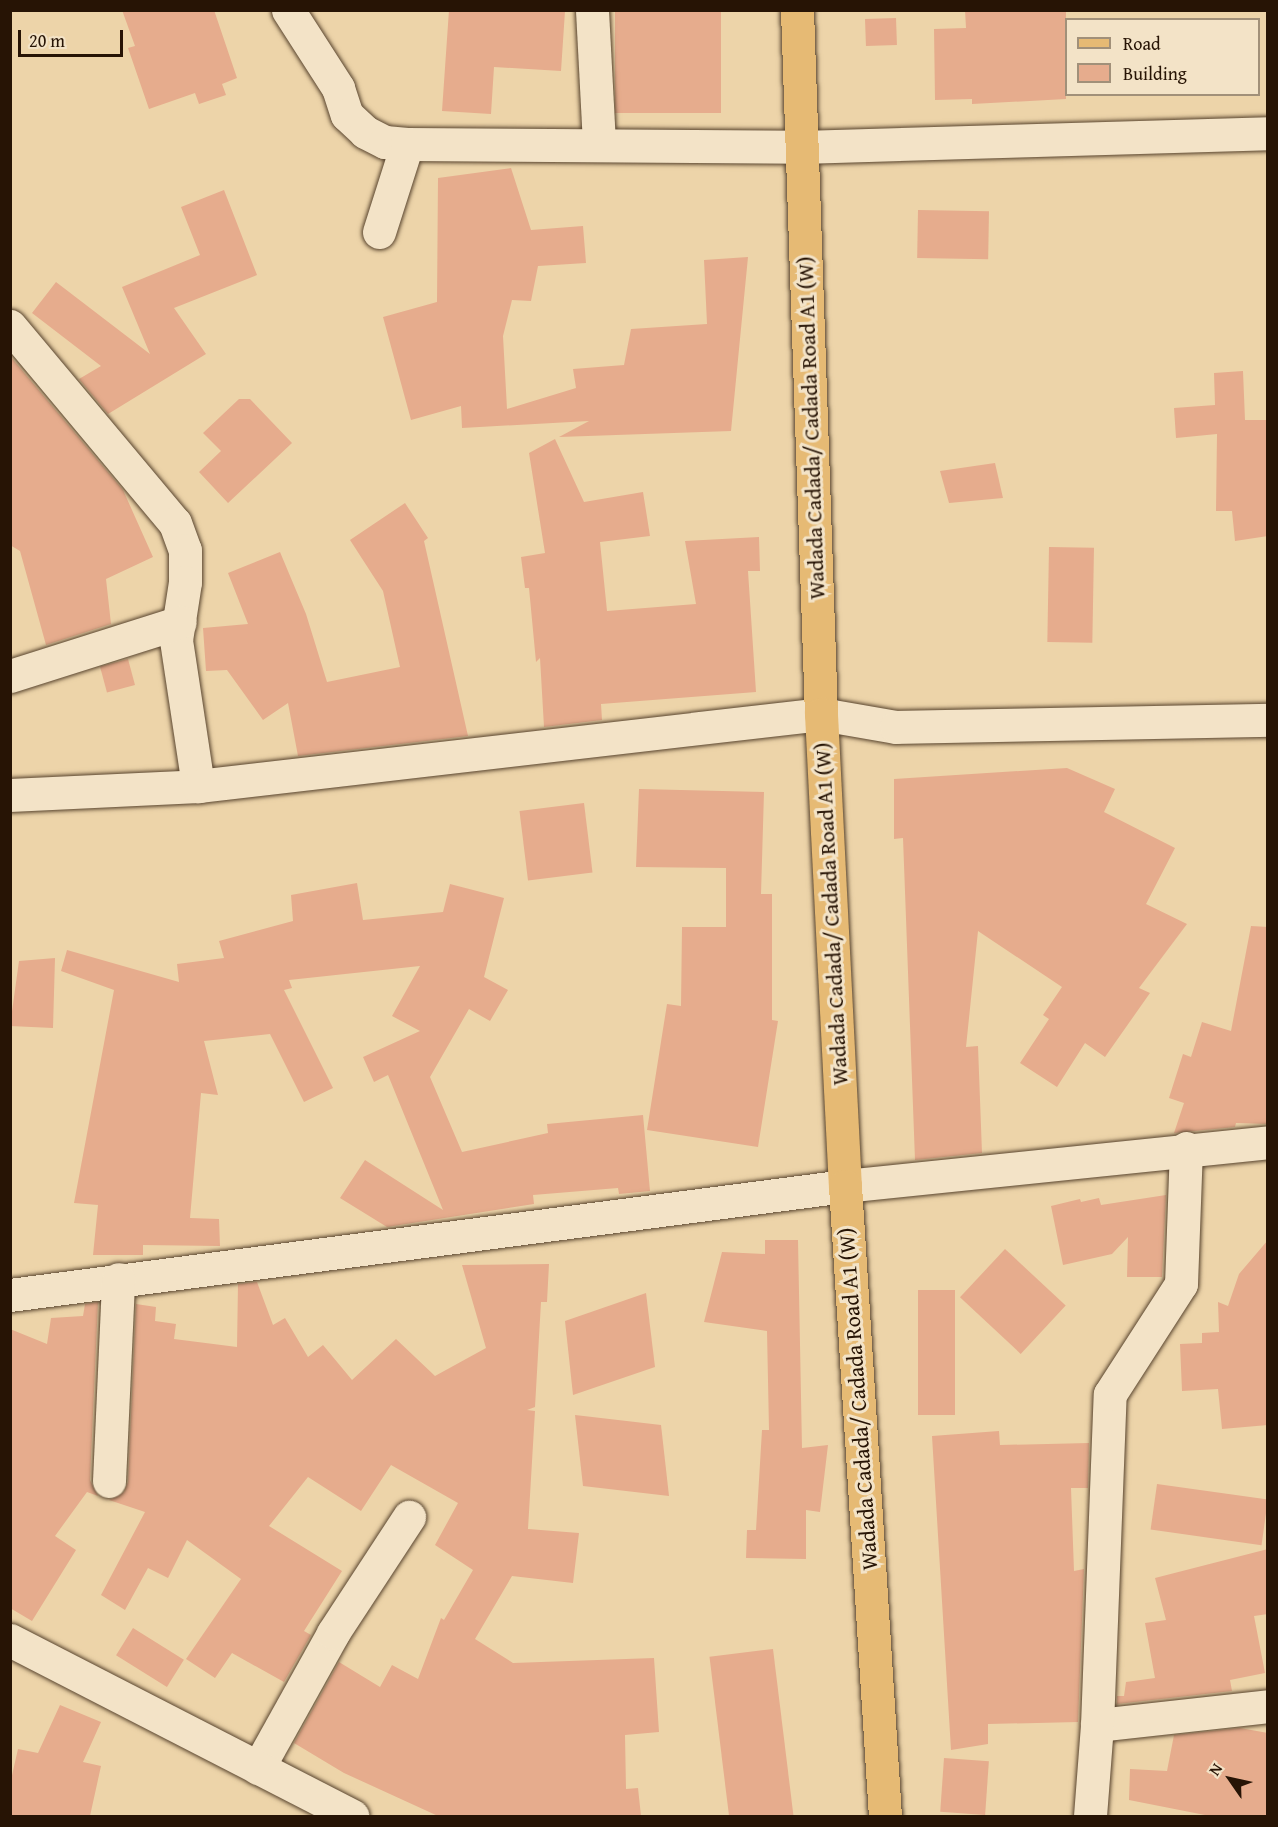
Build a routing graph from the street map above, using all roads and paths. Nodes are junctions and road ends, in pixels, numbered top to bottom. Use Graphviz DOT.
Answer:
graph roads {
  1 [pos="288,10"];
  2 [pos="592,10"];
  3 [pos="797,10"];
  4 [pos="1268,133"];
  5 [pos="599,143"];
  6 [pos="407,144"];
  7 [pos="801,147"];
  8 [pos="379,232"];
  9 [pos="10,326"];
  10 [pos="180,622"];
  11 [pos="10,676"];
  12 [pos="821,714"];
  13 [pos="1268,720"];
  14 [pos="198,786"];
  15 [pos="10,795"];
  16 [pos="1268,1142"];
  17 [pos="1186,1148"];
  18 [pos="845,1186"];
  19 [pos="118,1279"];
  20 [pos="10,1295"];
  21 [pos="109,1481"];
  22 [pos="409,1516"];
  23 [pos="10,1640"];
  24 [pos="1268,1706"];
  25 [pos="1097,1725"];
  26 [pos="258,1768"];
  27 [pos="352,1816"];
  28 [pos="885,1816"];
  29 [pos="1090,1816"];
  1 -- 6 [label="street"];
  2 -- 5 [label="street"];
  3 -- 7 [label="main road, Wadada Cadada/ Cadada Road A1 (W)"];
  4 -- 7 [label="street"];
  5 -- 6 [label="street"];
  5 -- 7 [label="street"];
  6 -- 8 [label="street"];
  7 -- 12 [label="main road, Wadada Cadada/ Cadada Road A1 (W)"];
  9 -- 10 [label="street"];
  10 -- 11 [label="street"];
  10 -- 14 [label="street"];
  12 -- 13 [label="street"];
  12 -- 14 [label="street"];
  12 -- 18 [label="main road, Wadada Cadada/ Cadada Road A1 (W)"];
  14 -- 15 [label="street"];
  16 -- 17 [label="street"];
  17 -- 18 [label="street"];
  17 -- 25 [label="street"];
  18 -- 19 [label="street"];
  18 -- 28 [label="main road, Wadada Cadada/ Cadada Road A1 (W)"];
  19 -- 20 [label="street"];
  19 -- 21 [label="street"];
  22 -- 26 [label="street"];
  23 -- 26 [label="street"];
  24 -- 25 [label="street"];
  25 -- 29 [label="street"];
  26 -- 27 [label="street"];
}
